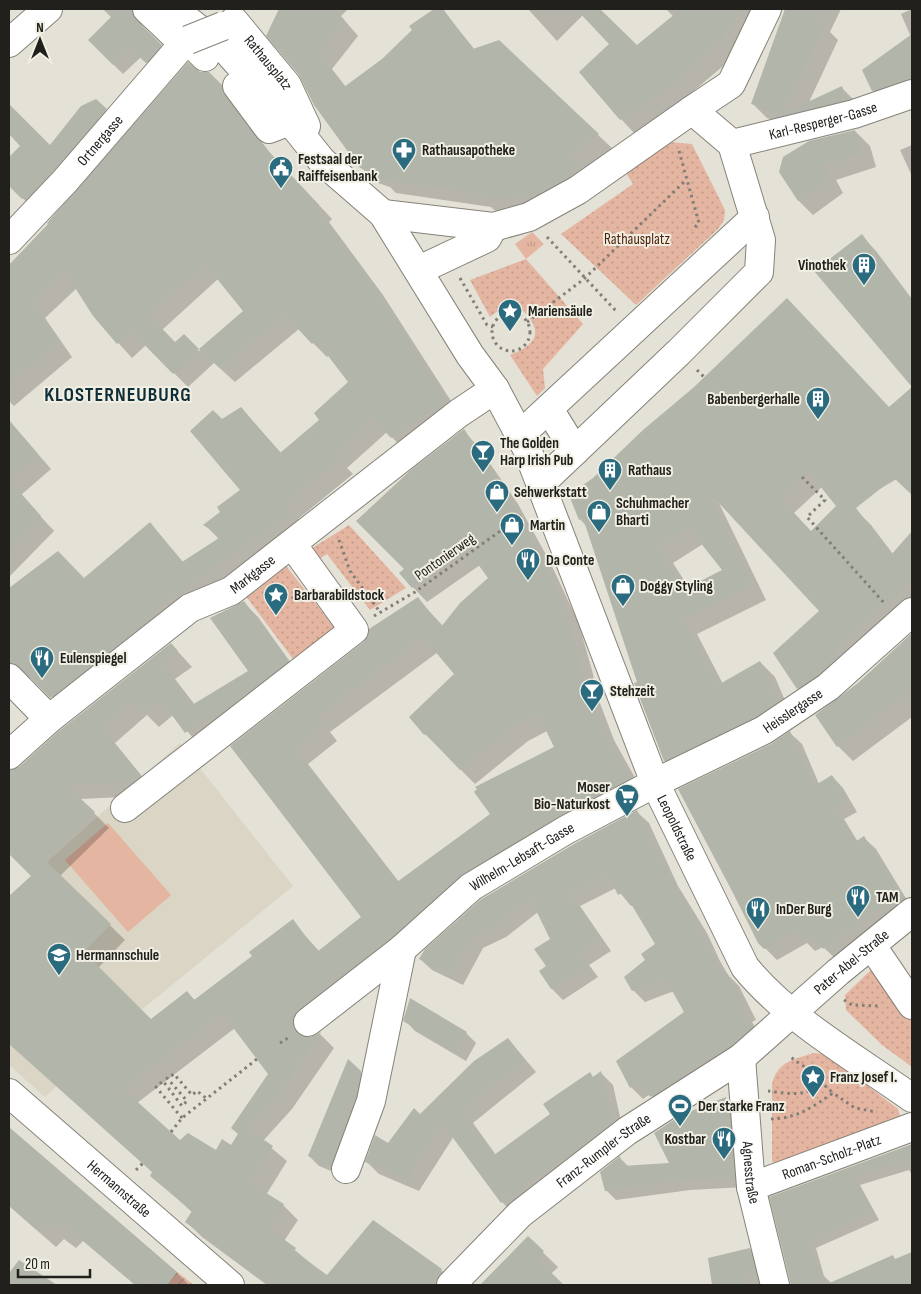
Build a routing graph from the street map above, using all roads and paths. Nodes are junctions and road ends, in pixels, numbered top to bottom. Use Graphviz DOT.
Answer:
graph roads {
  1 [pos="48,9"];
  2 [pos="147,9"];
  3 [pos="173,9"];
  4 [pos="767,9"];
  5 [pos="233,27"];
  6 [pos="186,41"];
  7 [pos="9,43"];
  8 [pos="912,94"];
  9 [pos="692,110"];
  10 [pos="290,121"];
  11 [pos="732,144"];
  12 [pos="678,148"];
  13 [pos="322,161"];
  14 [pos="686,180"];
  15 [pos="383,214"];
  16 [pos="528,218"];
  17 [pos="755,218"];
  18 [pos="493,227"];
  19 [pos="692,230"];
  20 [pos="9,240"];
  21 [pos="419,270"];
  22 [pos="584,279"];
  23 [pos="527,322"];
  24 [pos="633,330"];
  25 [pos="495,389"];
  26 [pos="549,410"];
  27 [pos="520,435"];
  28 [pos="575,451"];
  29 [pos="802,477"];
  30 [pos="543,491"];
  31 [pos="332,513"];
  32 [pos="292,544"];
  33 [pos="244,581"];
  34 [pos="380,612"];
  35 [pos="907,618"];
  36 [pos="348,622"];
  37 [pos="9,678"];
  38 [pos="49,719"];
  39 [pos="9,755"];
  40 [pos="655,782"];
  41 [pos="125,808"];
  42 [pos="912,912"];
  43 [pos="872,946"];
  44 [pos="402,950"];
  45 [pos="822,987"];
  46 [pos="912,1005"];
  47 [pos="885,1006"];
  48 [pos="792,1014"];
  49 [pos="308,1022"];
  50 [pos="789,1055"];
  51 [pos="741,1058"];
  52 [pos="257,1059"];
  53 [pos="820,1081"];
  54 [pos="742,1087"];
  55 [pos="9,1093"];
  56 [pos="833,1093"];
  57 [pos="206,1098"];
  58 [pos="912,1098"];
  59 [pos="880,1113"];
  60 [pos="182,1118"];
  61 [pos="745,1119"];
  62 [pos="912,1127"];
  63 [pos="171,1132"];
  64 [pos="346,1169"];
  65 [pos="751,1187"];
  66 [pos="230,1285"];
  67 [pos="451,1285"];
  68 [pos="775,1285"];
  1 -- 7 [label="street"];
  2 -- 6 [label="street"];
  3 -- 5 [label="street"];
  4 -- 9 [label="street"];
  5 -- 6 [label="street, bridge"];
  5 -- 10 [label="street, Rathausplatz"];
  5 -- 13 [label="street, Rathausplatz"];
  6 -- 10 [label="street"];
  6 -- 20 [label="street, Ortnergasse"];
  8 -- 11 [label="street, Karl-Resperger-Gasse"];
  9 -- 11 [label="street"];
  9 -- 16 [label="street"];
  10 -- 13 [label="street, Rathausplatz"];
  11 -- 17 [label="street"];
  12 -- 14 [label="path"];
  13 -- 15 [label="street, Rathausplatz"];
  14 -- 19 [label="path"];
  14 -- 22 [label="path"];
  15 -- 18 [label="street"];
  15 -- 21 [label="street, Rathausplatz"];
  16 -- 18 [label="street"];
  16 -- 22 [label="path"];
  17 -- 24 [label="street"];
  17 -- 28 [label="street"];
  18 -- 21 [label="street"];
  21 -- 25 [label="street, Rathausplatz"];
  22 -- 23 [label="path"];
  22 -- 24 [label="path"];
  23 -- 23 [label="path"];
  24 -- 26 [label="street"];
  25 -- 27 [label="street, Rathausplatz"];
  25 -- 31 [label="street, Markgasse"];
  26 -- 27 [label="street"];
  26 -- 28 [label="street"];
  27 -- 30 [label="street, Rathausplatz"];
  28 -- 30 [label="street"];
  29 -- 35 [label="path"];
  30 -- 34 [label="path, Pontonierweg"];
  30 -- 40 [label="street, Leopoldstraße"];
  31 -- 32 [label="street, Markgasse"];
  31 -- 34 [label="path"];
  32 -- 33 [label="street, Markgasse"];
  32 -- 36 [label="street"];
  33 -- 36 [label="path"];
  33 -- 38 [label="street, Markgasse"];
  34 -- 36 [label="path, Pontonierweg"];
  35 -- 40 [label="street, Heisslergasse"];
  36 -- 41 [label="street"];
  37 -- 38 [label="street"];
  38 -- 39 [label="street, Markgasse"];
  40 -- 44 [label="street, Wilhelm-Lebsaft-Gasse"];
  40 -- 48 [label="street, Leopoldstraße"];
  42 -- 43 [label="street, Pater-Abel-Straße"];
  43 -- 45 [label="street, Pater-Abel-Straße"];
  43 -- 46 [label="street"];
  44 -- 49 [label="street, Wilhelm-Lebsaft-Gasse"];
  44 -- 64 [label="street"];
  45 -- 47 [label="path"];
  45 -- 48 [label="street, Pater-Abel-Straße"];
  48 -- 51 [label="street, Franz-Rumpler-Straße"];
  48 -- 58 [label="street, Leopoldstraße"];
  50 -- 53 [label="path"];
  51 -- 54 [label="street, Agnesstraße"];
  51 -- 67 [label="street, Franz-Rumpler-Straße"];
  52 -- 57 [label="path"];
  53 -- 54 [label="path"];
  53 -- 56 [label="path"];
  54 -- 61 [label="street, Agnesstraße"];
  55 -- 66 [label="street, Hermannstraße"];
  56 -- 59 [label="path"];
  56 -- 61 [label="path"];
  57 -- 60 [label="path"];
  57 -- 60 [label="path"];
  60 -- 63 [label="path"];
  61 -- 65 [label="street, Agnesstraße"];
  62 -- 65 [label="street, Roman-Scholz-Platz"];
  65 -- 68 [label="street, Agnesstraße"];
}
